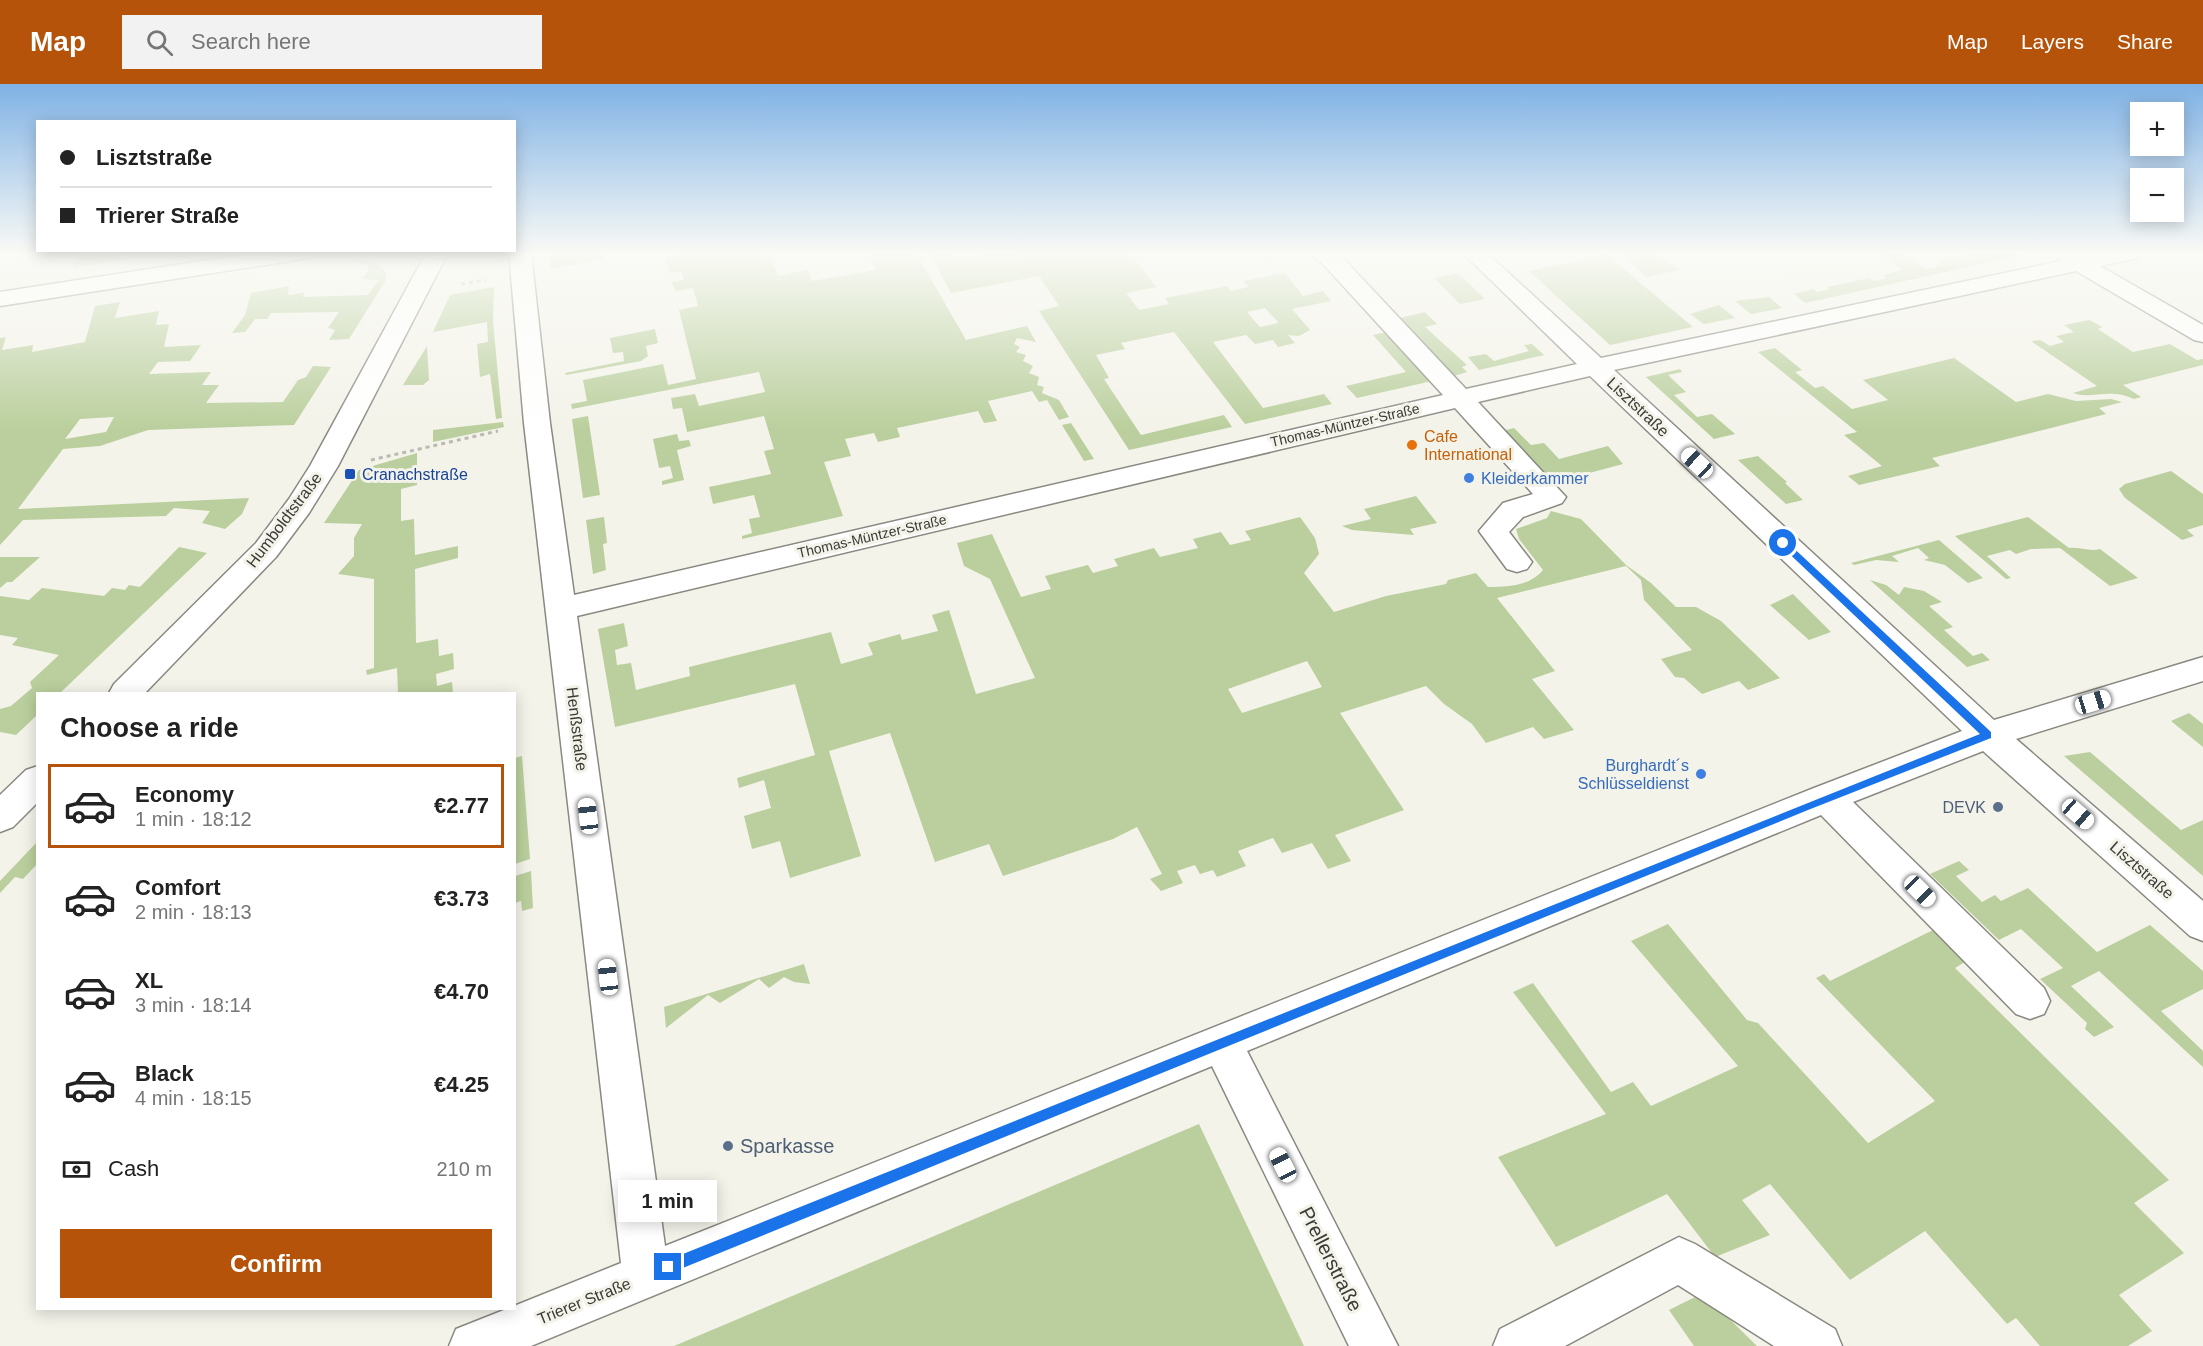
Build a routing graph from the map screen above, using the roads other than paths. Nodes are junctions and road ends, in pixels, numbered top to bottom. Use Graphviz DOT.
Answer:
graph roads {
  1 [pos="406,312"];
  2 [pos="526,312"];
  3 [pos="1381,312"];
  4 [pos="1537,312"];
  5 [pos="1837,312"];
  6 [pos="2163,312"];
  7 [pos="2203,335"];
  8 [pos="1595,367"];
  9 [pos="1462,398"];
  10 [pos="1517,562"];
  11 [pos="562,609"];
  12 [pos="2203,669"];
  13 [pos="126,692"];
  14 [pos="1988,735"];
  15 [pos="36,782"];
  16 [pos="1826,798"];
  17 [pos="0,817"];
  18 [pos="2203,924"];
  19 [pos="2030,1001"];
  20 [pos="1222,1044"];
  21 [pos="646,1276"];
  22 [pos="493,1342"];
  23 [pos="1374,1346"];
  24 [pos="1517,1346"];
  25 [pos="1818,1346"];
  1 -- 13 [label="street, Humboldtstraße"];
  2 -- 11 [label="street, Henßstraße"];
  3 -- 9 [label="street"];
  4 -- 8 [label="street, Lisztstraße"];
  5 -- 8 [label="street, Thomas-Müntzer-Straße"];
  6 -- 7 [label="street"];
  8 -- 9 [label="street, Thomas-Müntzer-Straße"];
  8 -- 14 [label="street, Lisztstraße"];
  9 -- 10 [label="street"];
  9 -- 11 [label="street, Thomas-Müntzer-Straße"];
  11 -- 21 [label="street, Henßstraße"];
  12 -- 14 [label="street, Trierer Straße"];
  14 -- 16 [label="street, Trierer Straße"];
  14 -- 18 [label="street, Lisztstraße"];
  15 -- 17 [label="street"];
  16 -- 19 [label="street"];
  16 -- 20 [label="street, Trierer Straße"];
  20 -- 21 [label="street, Trierer Straße"];
  20 -- 23 [label="street, Prellerstraße"];
  21 -- 22 [label="street, Trierer Straße"];
  24 -- 25 [label="street"];
}
